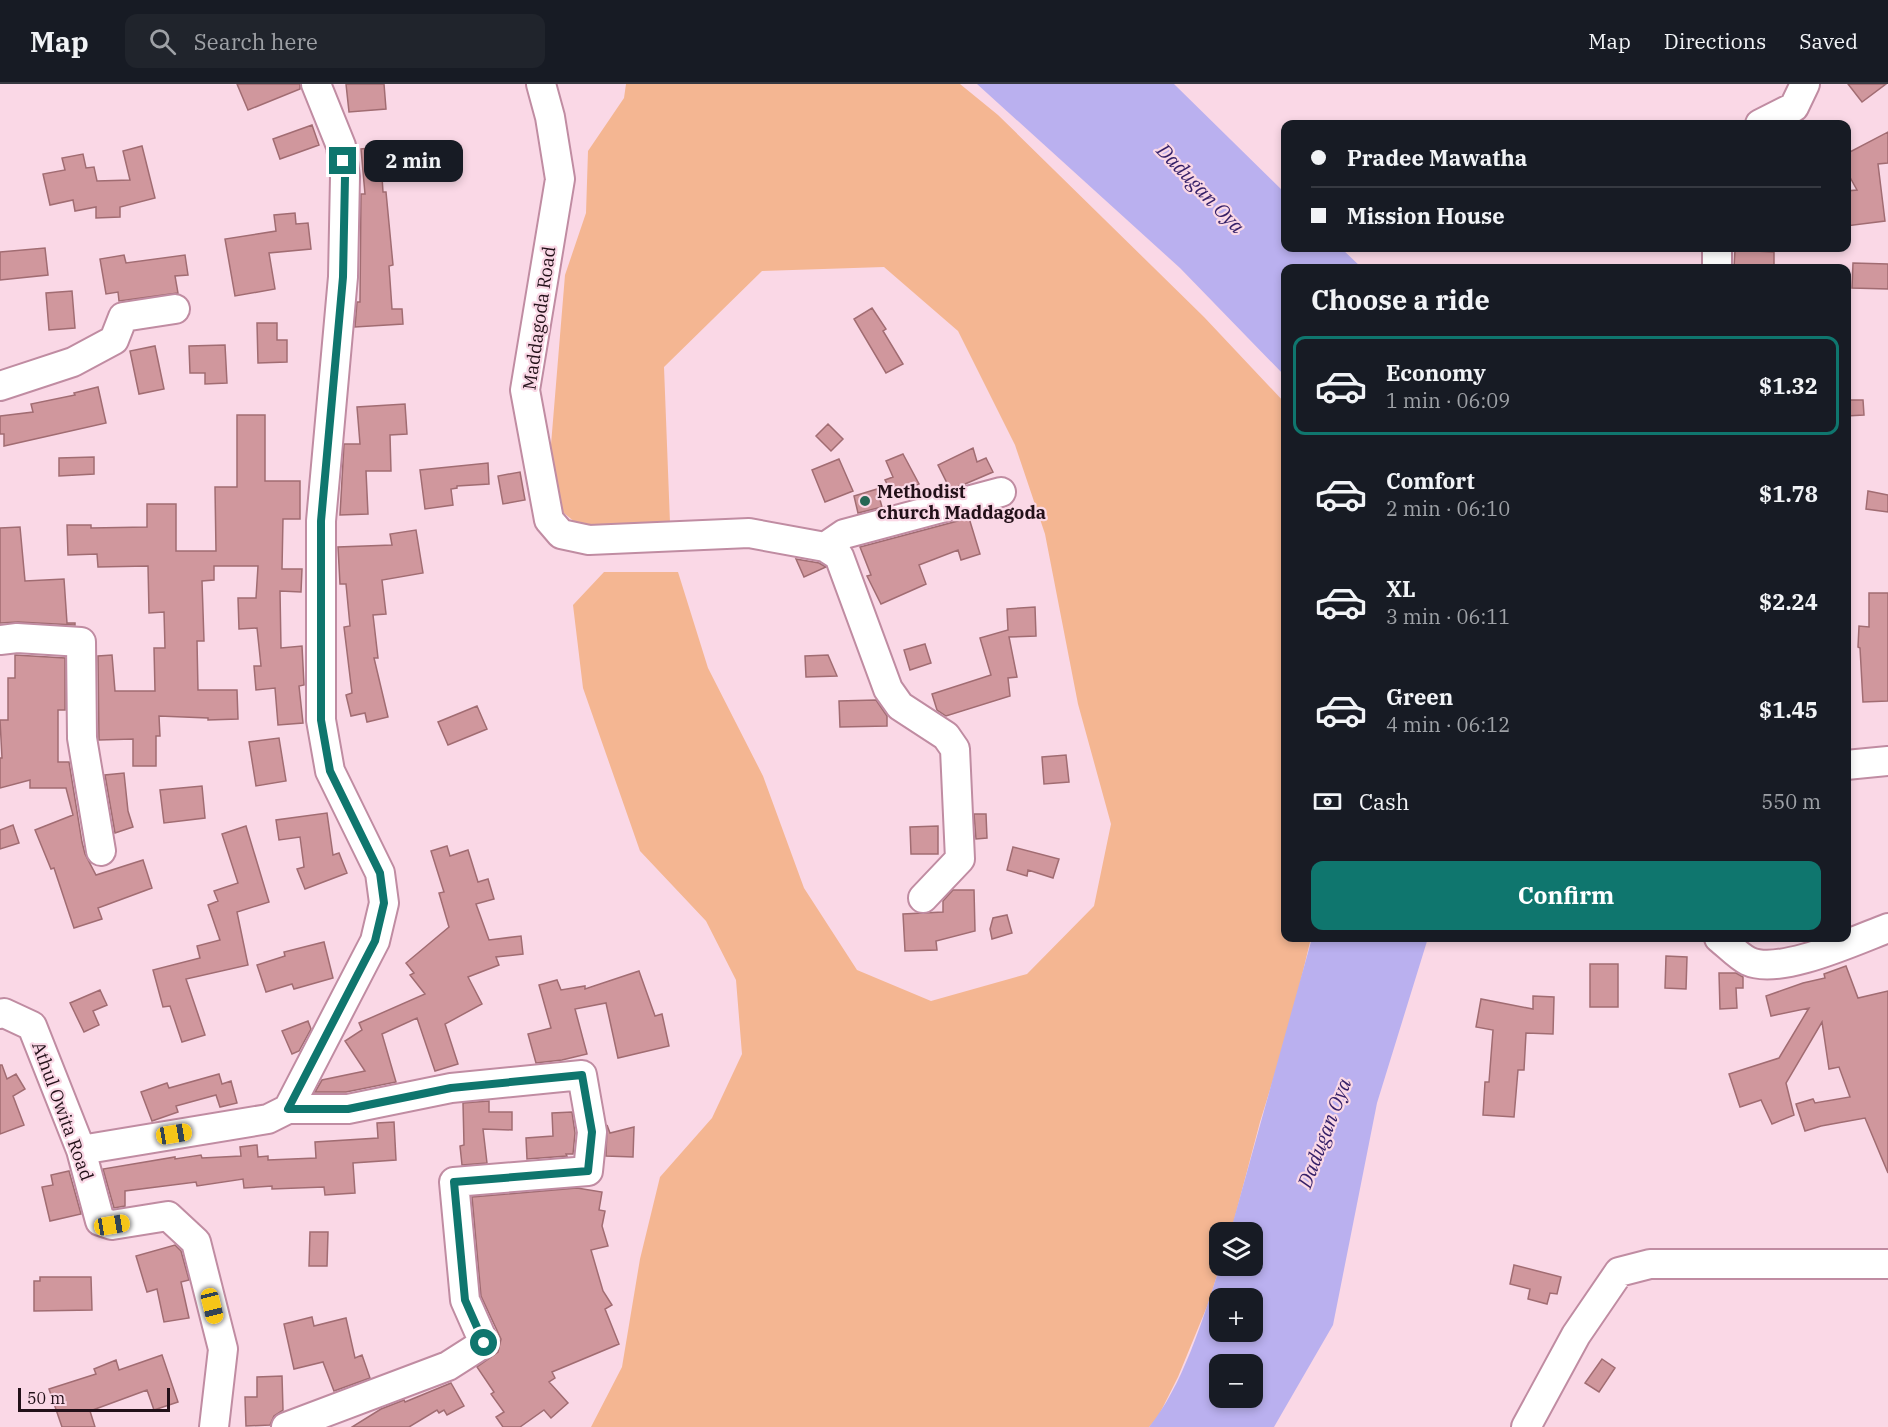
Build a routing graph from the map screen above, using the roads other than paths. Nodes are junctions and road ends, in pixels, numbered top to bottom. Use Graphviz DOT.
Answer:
graph roads {
  1 [pos="316,84"];
  2 [pos="541,84"];
  3 [pos="1805,84"];
  4 [pos="1768,120"];
  5 [pos="175,309"];
  6 [pos="0,387"];
  7 [pos="1001,492"];
  8 [pos="825,547"];
  9 [pos="0,640"];
  10 [pos="1888,761"];
  11 [pos="1851,765"];
  12 [pos="100,851"];
  13 [pos="922,898"];
  14 [pos="1888,928"];
  15 [pos="1724,942"];
  16 [pos="1850,942"];
  17 [pos="1851,942"];
  18 [pos="0,1014"];
  19 [pos="288,1109"];
  20 [pos="81,1150"];
  21 [pos="1888,1264"];
  22 [pos="214,1427"];
  23 [pos="286,1427"];
  24 [pos="1526,1427"];
  1 -- 19 [label="street"];
  2 -- 8 [label="street, Maddagoda Road"];
  3 -- 4 [label="street"];
  5 -- 6 [label="street"];
  7 -- 8 [label="street"];
  8 -- 13 [label="street"];
  9 -- 12 [label="street"];
  10 -- 11 [label="street"];
  14 -- 17 [label="street"];
  15 -- 16 [label="street"];
  18 -- 20 [label="street, Athul Owita Road"];
  19 -- 20 [label="street"];
  19 -- 23 [label="street"];
  20 -- 22 [label="street, Athul Owita Road"];
  21 -- 24 [label="street"];
}
